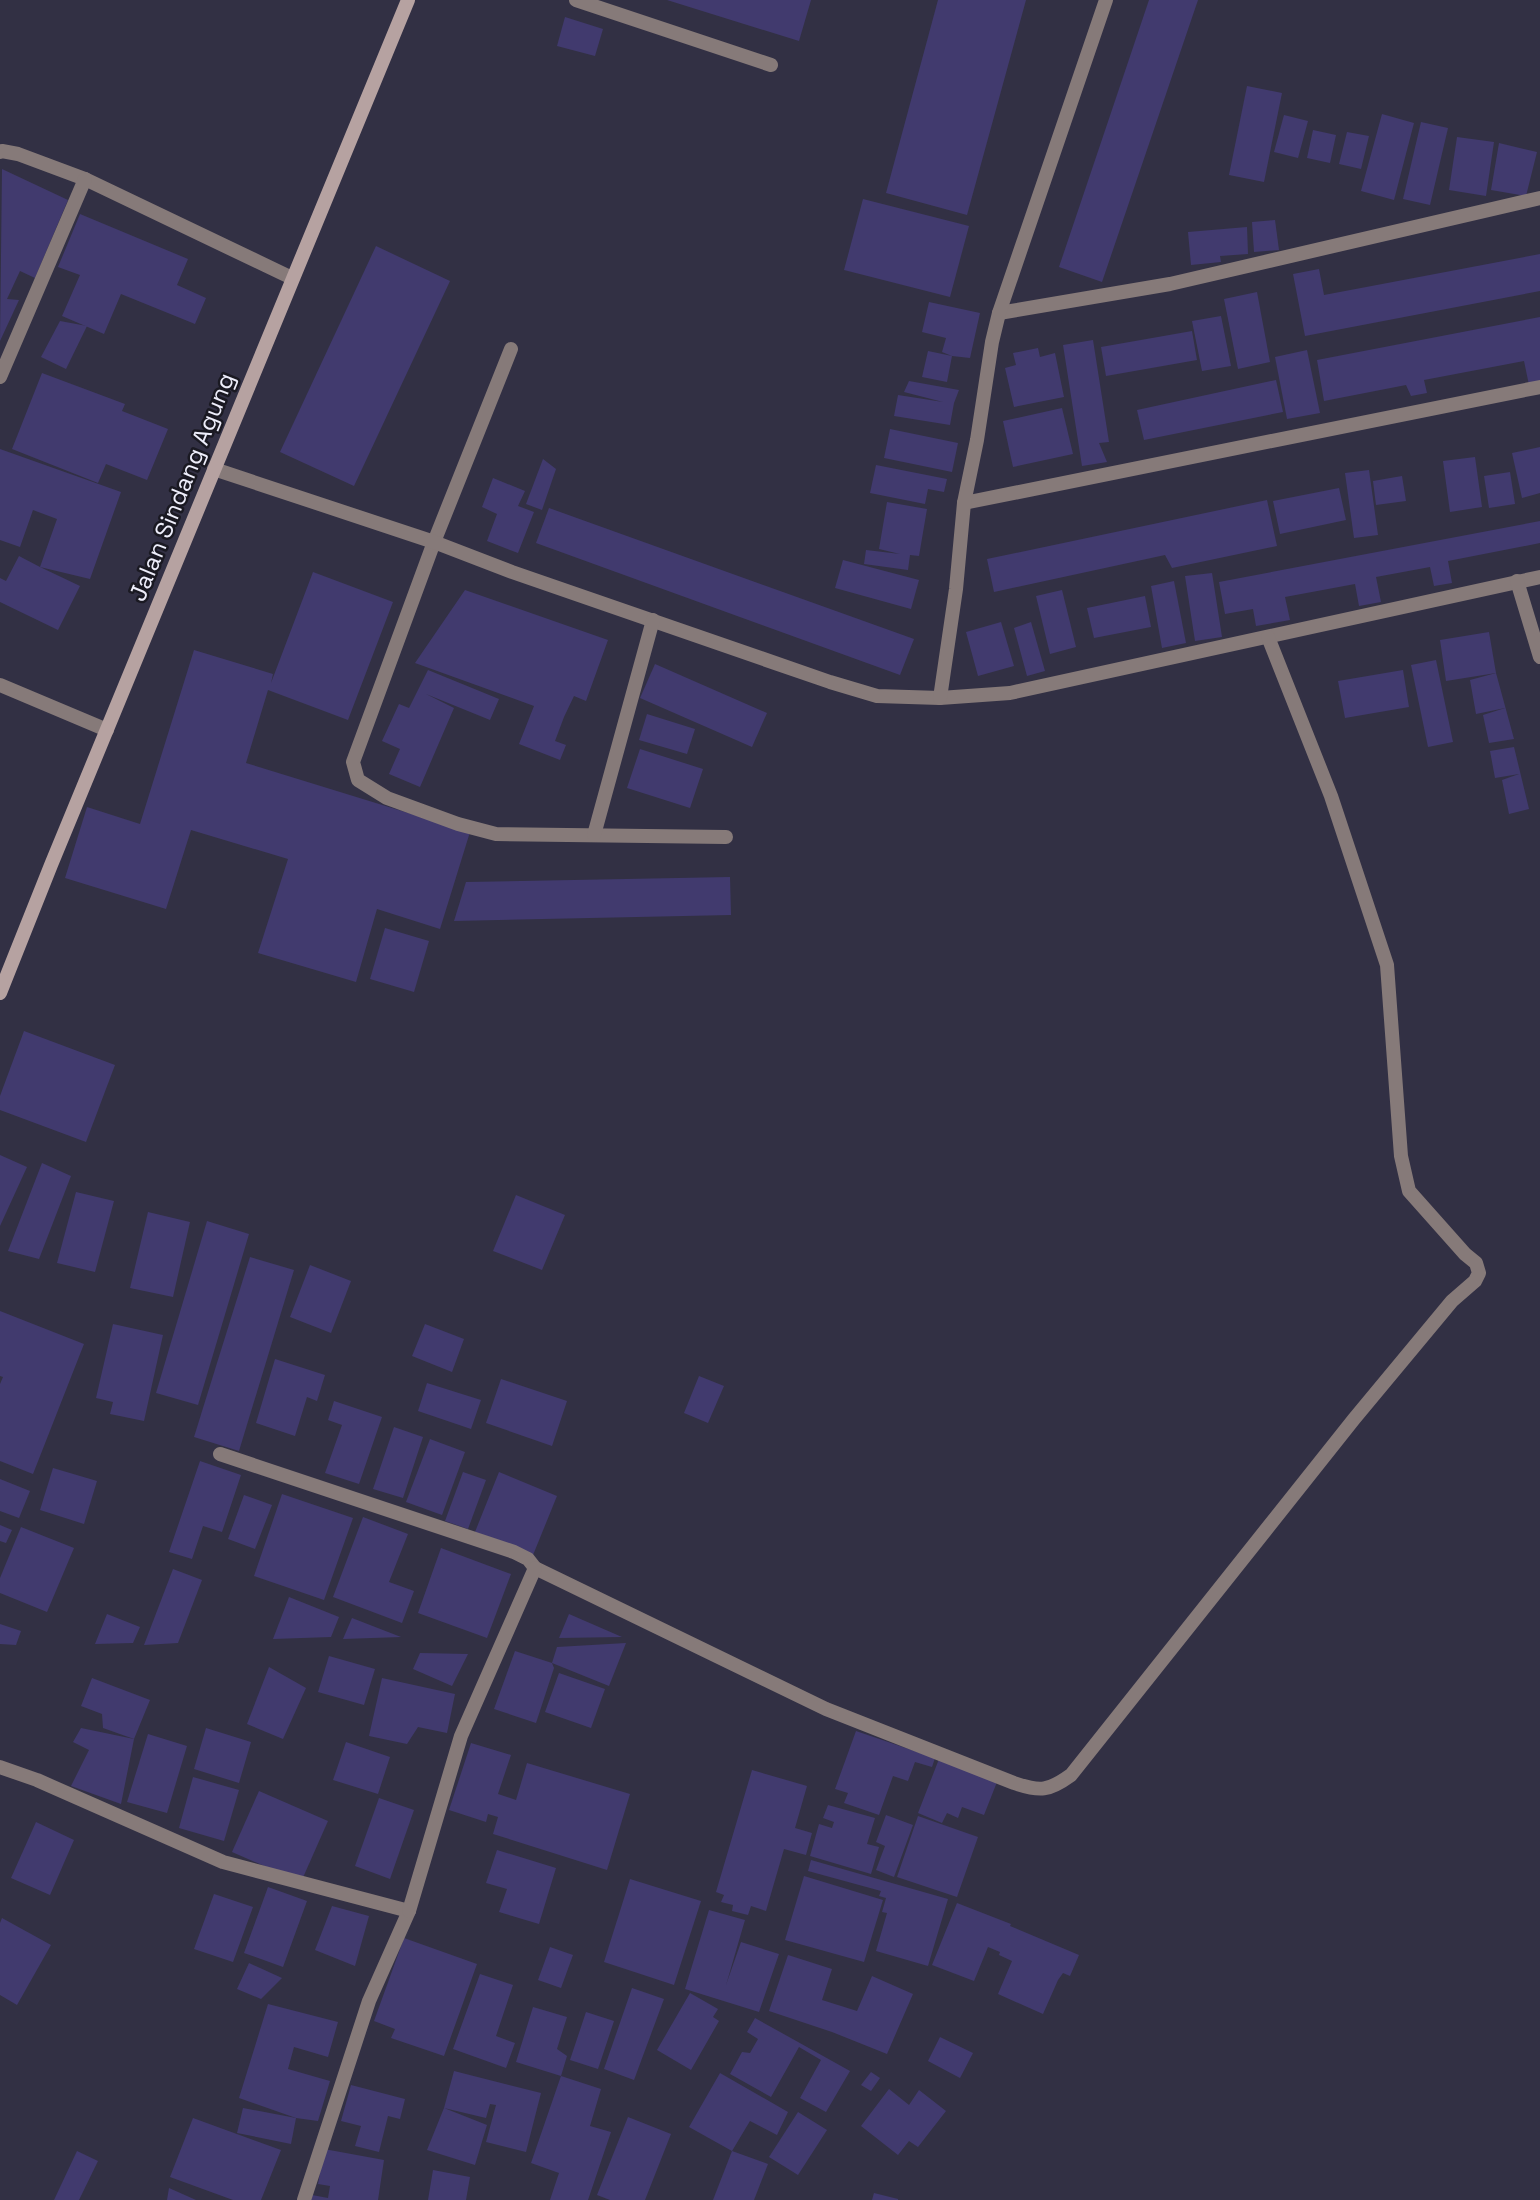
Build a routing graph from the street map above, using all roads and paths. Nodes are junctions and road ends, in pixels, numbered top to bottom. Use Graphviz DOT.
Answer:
graph roads {
  1 [pos="408,0"];
  2 [pos="576,0"];
  3 [pos="1106,0"];
  4 [pos="771,65"];
  5 [pos="0,152"];
  6 [pos="85,179"];
  7 [pos="1540,198"];
  8 [pos="292,278"];
  9 [pos="999,313"];
  10 [pos="511,349"];
  11 [pos="0,377"];
  12 [pos="1540,387"];
  13 [pos="214,469"];
  14 [pos="964,503"];
  15 [pos="434,542"];
  16 [pos="1540,577"];
  17 [pos="1517,582"];
  18 [pos="653,620"];
  19 [pos="1268,637"];
  20 [pos="1540,657"];
  21 [pos="0,685"];
  22 [pos="940,698"];
  23 [pos="107,730"];
  24 [pos="594,835"];
  25 [pos="726,838"];
  26 [pos="0,993"];
  27 [pos="220,1454"];
  28 [pos="535,1568"];
  29 [pos="0,1767"];
  30 [pos="409,1911"];
  31 [pos="304,2200"];
  1 -- 8 [label="main road, Jalan Sindang Agung"];
  2 -- 4 [label="street"];
  3 -- 9 [label="street"];
  5 -- 6 [label="street"];
  6 -- 8 [label="street"];
  6 -- 11 [label="street"];
  7 -- 9 [label="street"];
  8 -- 13 [label="main road, Jalan Sindang Agung"];
  9 -- 14 [label="street"];
  10 -- 15 [label="street"];
  12 -- 14 [label="street"];
  13 -- 15 [label="street"];
  13 -- 23 [label="main road, Jalan Sindang Agung"];
  14 -- 22 [label="street"];
  15 -- 18 [label="street"];
  15 -- 24 [label="street"];
  16 -- 17 [label="street"];
  17 -- 19 [label="street"];
  17 -- 20 [label="street"];
  18 -- 22 [label="street"];
  18 -- 24 [label="street"];
  19 -- 22 [label="street"];
  19 -- 28 [label="street"];
  21 -- 23 [label="street"];
  23 -- 26 [label="main road, Jalan Sindang Agung"];
  24 -- 25 [label="street"];
  27 -- 28 [label="street"];
  28 -- 30 [label="street"];
  29 -- 30 [label="street"];
  30 -- 31 [label="street"];
}
